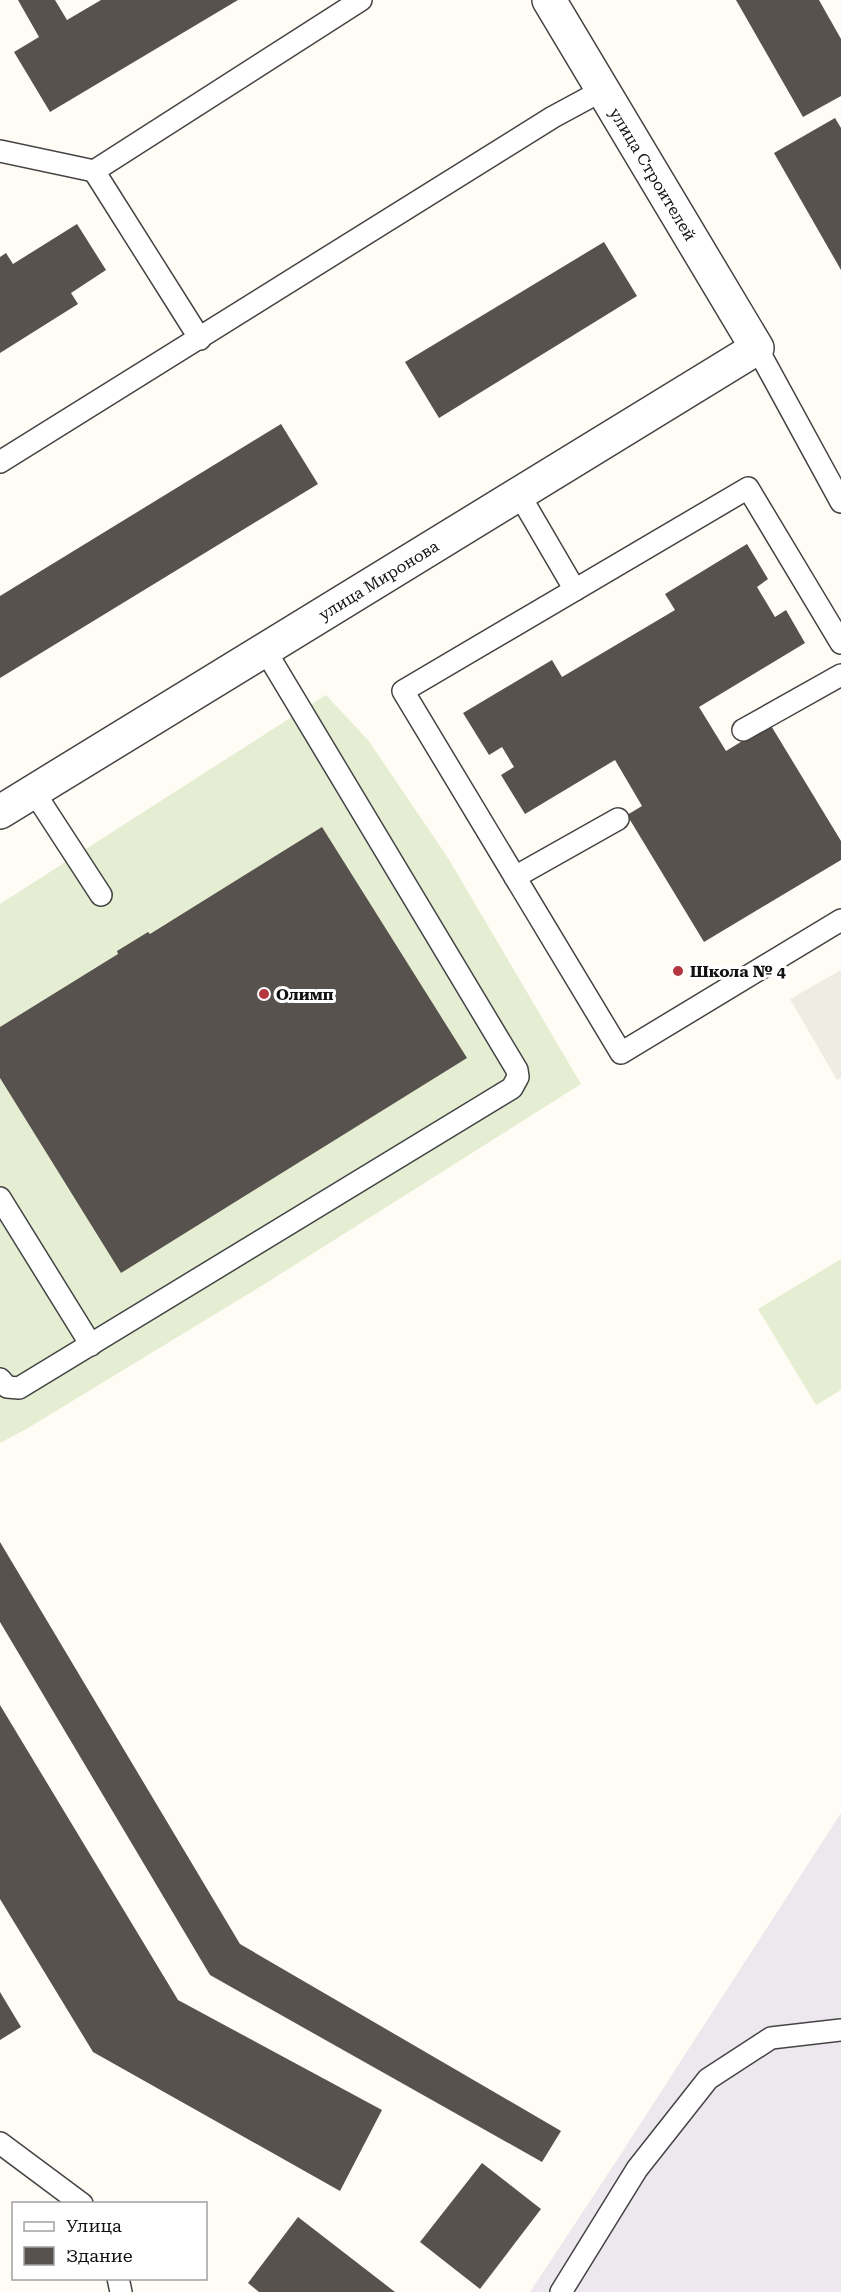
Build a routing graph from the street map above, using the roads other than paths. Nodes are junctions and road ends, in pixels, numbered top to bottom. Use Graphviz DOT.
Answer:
graph roads {
  1 [pos="361,0"];
  2 [pos="549,0"];
  3 [pos="603,90"];
  4 [pos="0,151"];
  5 [pos="94,171"];
  6 [pos="200,339"];
  7 [pos="757,348"];
  8 [pos="0,462"];
  9 [pos="519,494"];
  10 [pos="841,502"];
  11 [pos="574,590"];
  12 [pos="841,643"];
  13 [pos="265,650"];
  14 [pos="841,675"];
  15 [pos="742,730"];
  16 [pos="34,792"];
  17 [pos="0,813"];
  18 [pos="618,819"];
  19 [pos="515,877"];
  20 [pos="101,895"];
  21 [pos="841,920"];
  22 [pos="0,1198"];
  23 [pos="91,1345"];
  24 [pos="0,1379"];
  25 [pos="841,2031"];
  26 [pos="0,2144"];
  27 [pos="78,2202"];
  28 [pos="561,2292"];
  1 -- 5 [label="lane"];
  2 -- 3 [label="street, улица Строителей"];
  3 -- 6 [label="lane"];
  3 -- 7 [label="street, улица Строителей"];
  4 -- 5 [label="lane"];
  5 -- 6 [label="lane"];
  6 -- 8 [label="lane"];
  7 -- 9 [label="street, улица Миронова"];
  7 -- 10 [label="lane"];
  9 -- 11 [label="lane"];
  9 -- 13 [label="street, улица Миронова"];
  11 -- 12 [label="lane"];
  11 -- 19 [label="lane"];
  13 -- 16 [label="street, улица Миронова"];
  13 -- 23 [label="lane"];
  14 -- 15 [label="lane"];
  16 -- 17 [label="street, улица Миронова"];
  16 -- 20 [label="lane"];
  18 -- 19 [label="lane"];
  19 -- 21 [label="lane"];
  22 -- 23 [label="lane"];
  23 -- 24 [label="lane"];
  25 -- 28 [label="lane"];
  26 -- 27 [label="lane"];
}
